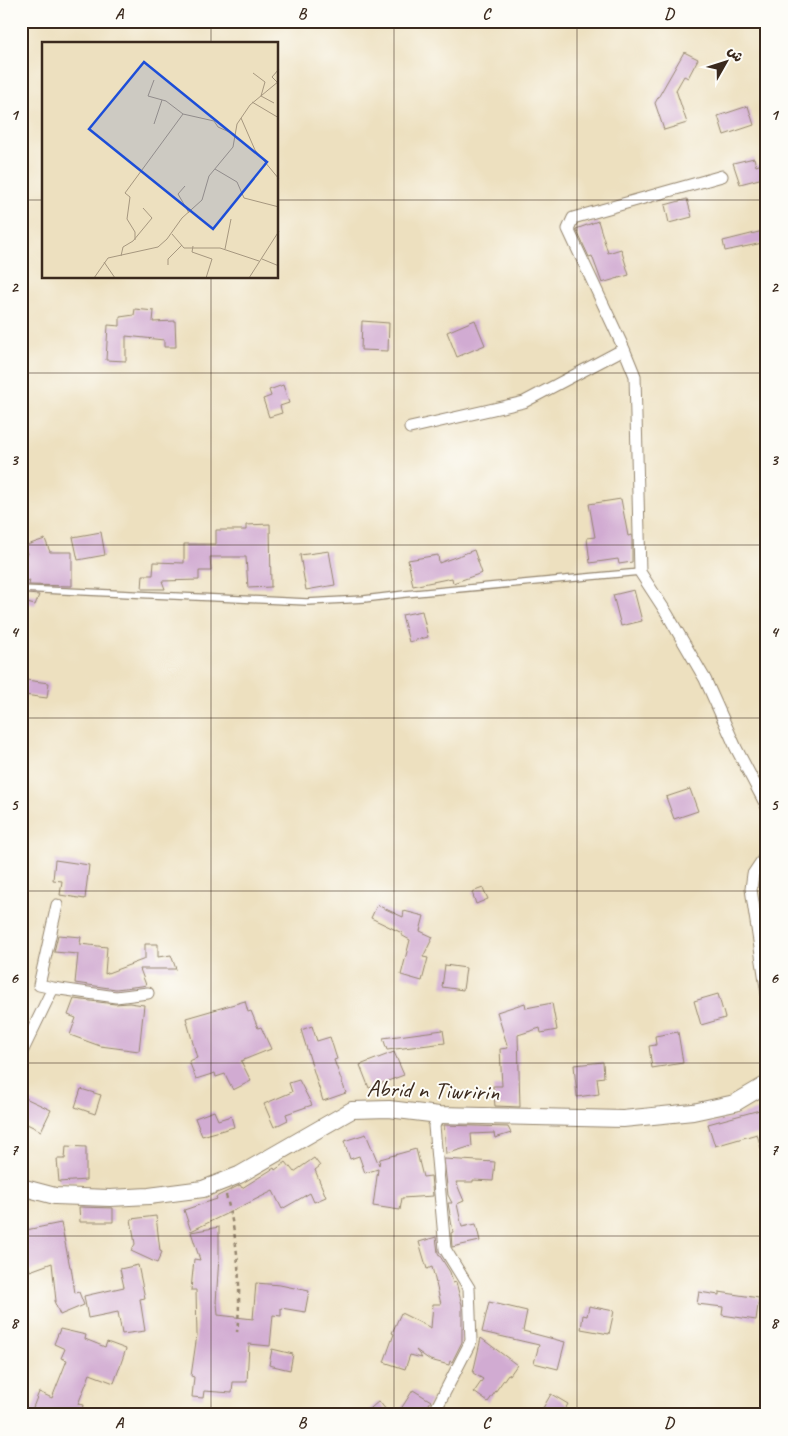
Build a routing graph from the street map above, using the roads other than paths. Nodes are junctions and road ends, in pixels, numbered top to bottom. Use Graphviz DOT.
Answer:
graph roads {
  1 [pos="722,176"];
  2 [pos="624,349"];
  3 [pos="410,428"];
  4 [pos="640,572"];
  5 [pos="21,589"];
  6 [pos="767,807"];
  7 [pos="767,853"];
  8 [pos="57,905"];
  9 [pos="53,988"];
  10 [pos="148,993"];
  11 [pos="767,994"];
  12 [pos="21,1054"];
  13 [pos="767,1084"];
  14 [pos="439,1115"];
  15 [pos="21,1187"];
  16 [pos="433,1415"];
  1 -- 2 [label="street"];
  2 -- 3 [label="street"];
  2 -- 4 [label="street"];
  4 -- 5 [label="lane"];
  4 -- 6 [label="street"];
  7 -- 11 [label="street"];
  8 -- 9 [label="street"];
  9 -- 10 [label="street"];
  9 -- 12 [label="street"];
  13 -- 14 [label="street, Abrid n Tiwririn"];
  14 -- 15 [label="street, Abrid n Tiwririn"];
  14 -- 16 [label="street"];
}
